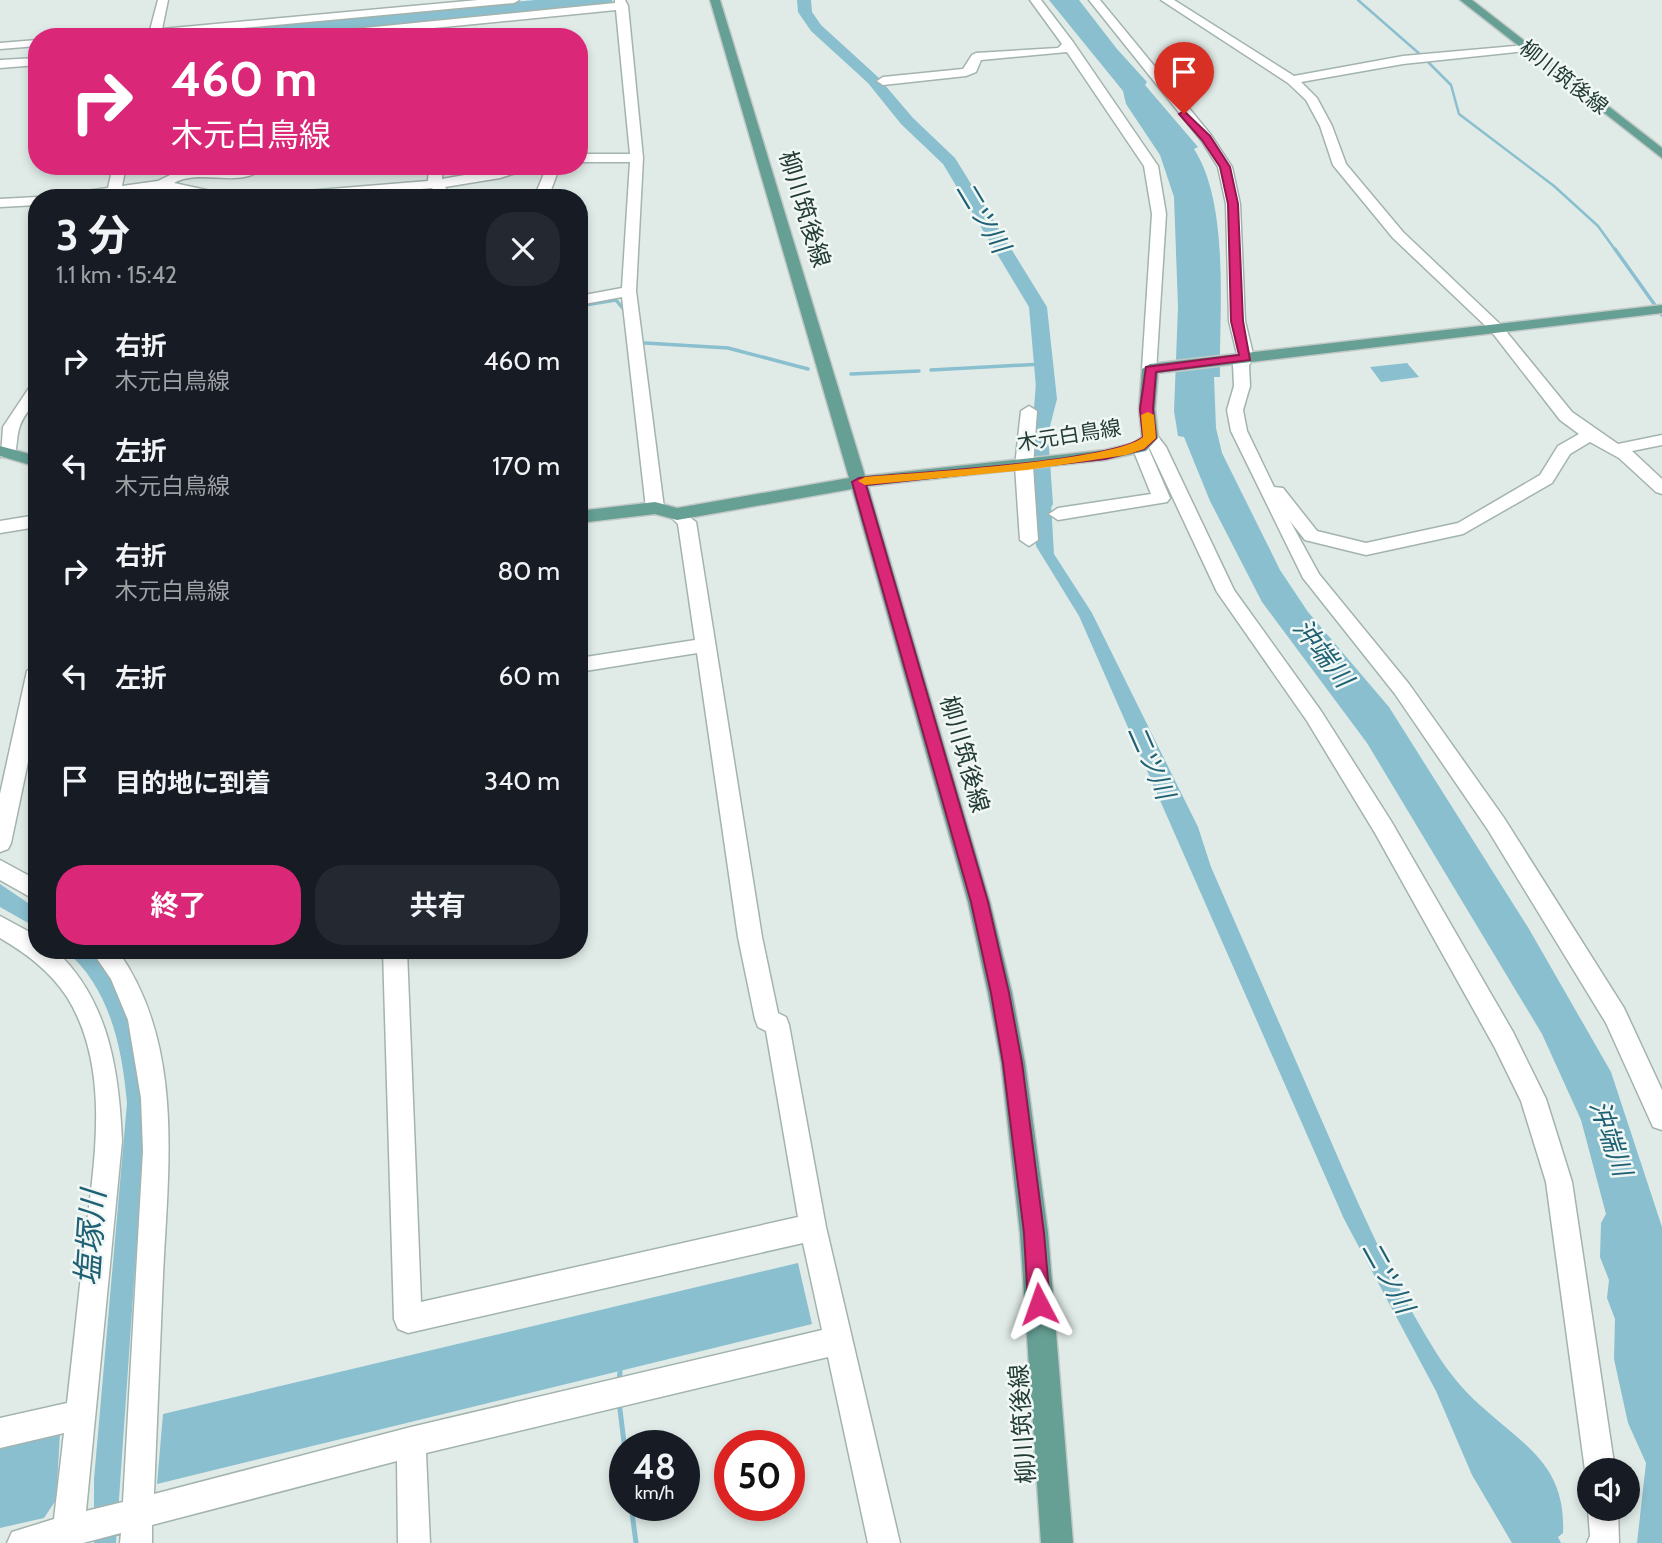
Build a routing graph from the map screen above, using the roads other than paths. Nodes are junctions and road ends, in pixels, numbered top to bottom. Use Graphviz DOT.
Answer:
graph roads {
  1 [pos="163,0"];
  2 [pos="514,0"];
  3 [pos="715,0"];
  4 [pos="1035,0"];
  5 [pos="1094,0"];
  6 [pos="1166,0"];
  7 [pos="1465,0"];
  8 [pos="621,3"];
  9 [pos="414,5"];
  10 [pos="156,28"];
  11 [pos="193,28"];
  12 [pos="436,28"];
  13 [pos="28,44"];
  14 [pos="1069,44"];
  15 [pos="0,46"];
  16 [pos="1527,48"];
  17 [pos="28,62"];
  18 [pos="0,64"];
  19 [pos="1292,80"];
  20 [pos="883,81"];
  21 [pos="1662,154"];
  22 [pos="636,158"];
  23 [pos="588,159"];
  24 [pos="179,175"];
  25 [pos="435,175"];
  26 [pos="501,175"];
  27 [pos="435,183"];
  28 [pos="156,189"];
  29 [pos="369,189"];
  30 [pos="439,189"];
  31 [pos="28,201"];
  32 [pos="0,203"];
  33 [pos="629,291"];
  34 [pos="588,300"];
  35 [pos="1654,310"];
  36 [pos="1496,328"];
  37 [pos="1240,358"];
  38 [pos="1155,369"];
  39 [pos="28,402"];
  40 [pos="1029,411"];
  41 [pos="1662,440"];
  42 [pos="1145,442"];
  43 [pos="1602,442"];
  44 [pos="4,452"];
  45 [pos="1251,458"];
  46 [pos="28,459"];
  47 [pos="1025,466"];
  48 [pos="859,482"];
  49 [pos="1662,488"];
  50 [pos="655,508"];
  51 [pos="677,514"];
  52 [pos="1058,514"];
  53 [pos="588,516"];
  54 [pos="28,523"];
  55 [pos="0,527"];
  56 [pos="1028,540"];
  57 [pos="707,645"];
  58 [pos="588,664"];
  59 [pos="28,713"];
  60 [pos="0,843"];
  61 [pos="28,872"];
  62 [pos="7,873"];
  63 [pos="28,886"];
  64 [pos="0,926"];
  65 [pos="28,943"];
  66 [pos="50,959"];
  67 [pos="110,959"];
  68 [pos="395,959"];
  69 [pos="1662,1118"];
  70 [pos="813,1227"];
  71 [pos="838,1340"];
  72 [pos="80,1415"];
  73 [pos="0,1433"];
  74 [pos="411,1441"];
  75 [pos="1598,1458"];
  76 [pos="1604,1521"];
  77 [pos="137,1529"];
  78 [pos="66,1538"];
  79 [pos="23,1543"];
  80 [pos="414,1543"];
  81 [pos="884,1543"];
  82 [pos="1057,1543"];
  83 [pos="1603,1543"];
  1 -- 10 [label="street"];
  2 -- 9 [label="street"];
  3 -- 48 [label="main road, 柳川筑後線"];
  4 -- 14 [label="street"];
  5 -- 37 [label="street"];
  6 -- 19 [label="street"];
  7 -- 16 [label="main road, 柳川筑後線"];
  8 -- 12 [label="street"];
  8 -- 22 [label="street"];
  9 -- 11 [label="street"];
  13 -- 15 [label="street"];
  14 -- 20 [label="street"];
  14 -- 38 [label="street"];
  16 -- 19 [label="street"];
  16 -- 21 [label="main road, 柳川筑後線"];
  17 -- 18 [label="street"];
  19 -- 36 [label="street"];
  22 -- 23 [label="street"];
  22 -- 33 [label="street"];
  24 -- 28 [label="street"];
  25 -- 27 [label="street"];
  26 -- 27 [label="street"];
  27 -- 29 [label="street"];
  27 -- 30 [label="street"];
  31 -- 32 [label="street"];
  33 -- 34 [label="street"];
  33 -- 50 [label="street"];
  35 -- 36 [label="main road"];
  36 -- 37 [label="main road"];
  36 -- 43 [label="street"];
  37 -- 38 [label="main road"];
  37 -- 45 [label="street"];
  38 -- 42 [label="main road, 木元白鳥線"];
  39 -- 44 [label="street"];
  40 -- 47 [label="street"];
  41 -- 43 [label="street"];
  42 -- 47 [label="main road, 木元白鳥線"];
  42 -- 52 [label="street"];
  42 -- 75 [label="street"];
  43 -- 45 [label="street"];
  43 -- 49 [label="street"];
  44 -- 46 [label="main road"];
  45 -- 69 [label="street"];
  47 -- 48 [label="main road, 木元白鳥線"];
  47 -- 56 [label="street"];
  48 -- 51 [label="main road, 木元白鳥線"];
  48 -- 82 [label="main road, 柳川筑後線"];
  50 -- 51 [label="main road, 木元白鳥線"];
  50 -- 53 [label="main road, 木元白鳥線"];
  51 -- 57 [label="street"];
  54 -- 55 [label="street"];
  57 -- 58 [label="street"];
  57 -- 70 [label="street"];
  59 -- 60 [label="street"];
  61 -- 62 [label="street"];
  62 -- 63 [label="street"];
  64 -- 65 [label="street"];
  66 -- 72 [label="street"];
  67 -- 77 [label="street"];
  68 -- 70 [label="street"];
  70 -- 71 [label="street"];
  71 -- 74 [label="street"];
  71 -- 81 [label="street"];
  72 -- 73 [label="street"];
  72 -- 78 [label="street"];
  74 -- 77 [label="street"];
  74 -- 80 [label="street"];
  76 -- 83 [label="street"];
  77 -- 78 [label="street"];
  78 -- 79 [label="street"];
}
